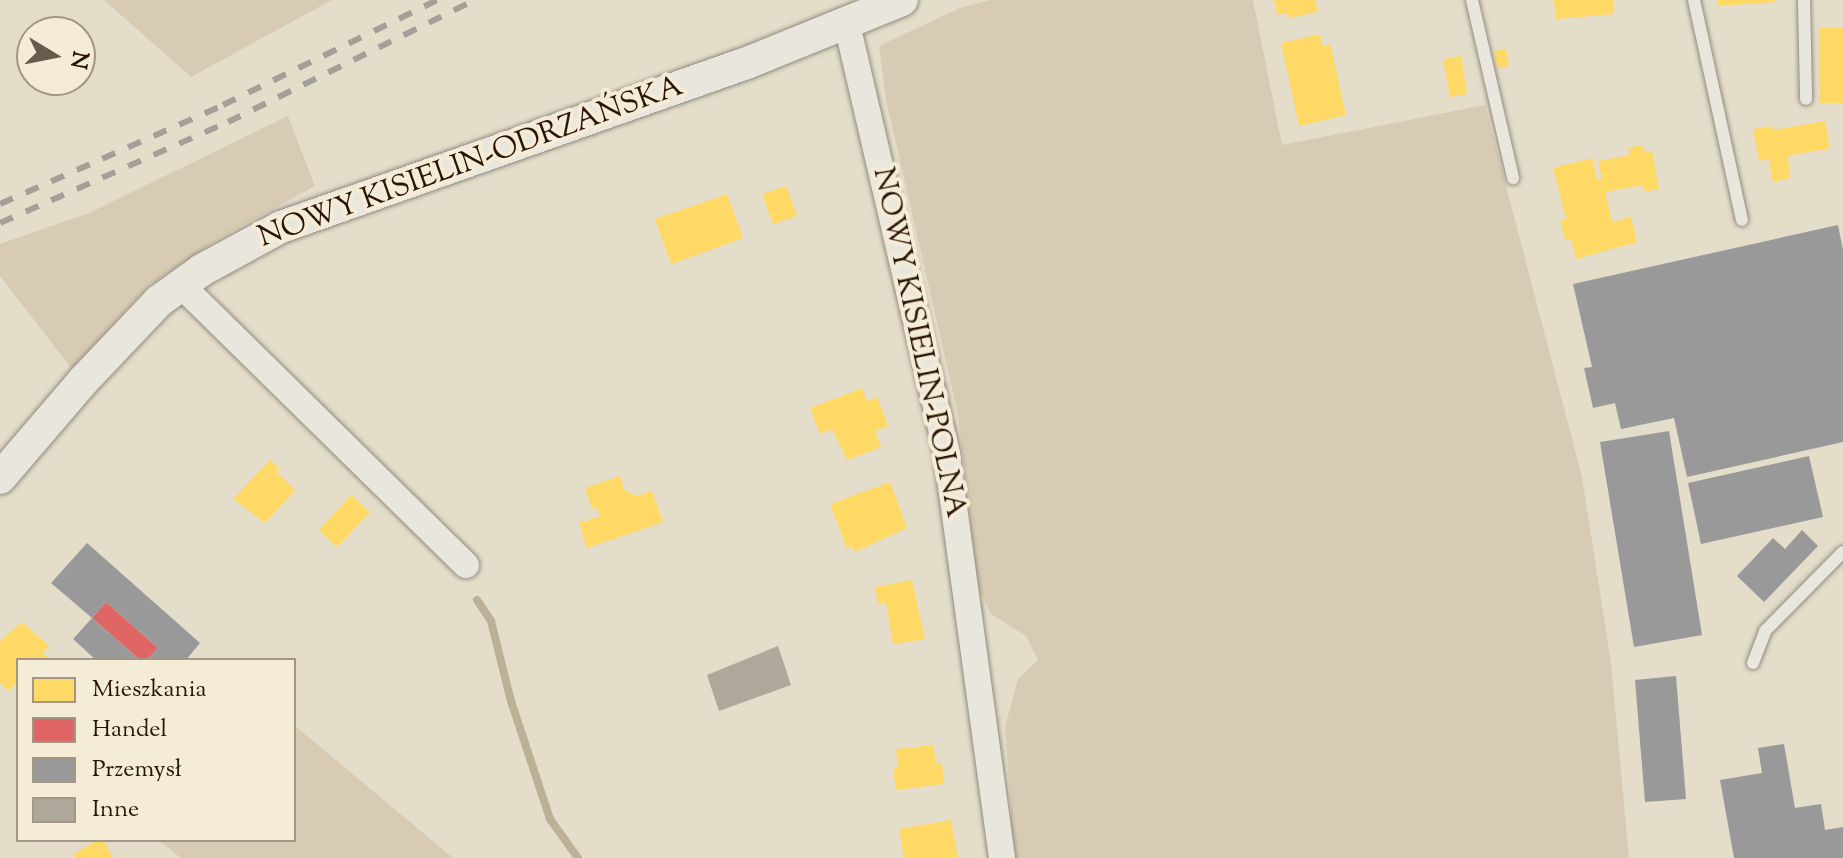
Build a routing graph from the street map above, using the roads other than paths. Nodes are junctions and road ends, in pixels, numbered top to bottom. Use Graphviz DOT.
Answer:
graph roads {
  1 [pos="902,0"];
  2 [pos="1472,0"];
  3 [pos="1694,0"];
  4 [pos="1804,0"];
  5 [pos="844,10"];
  6 [pos="1806,99"];
  7 [pos="1513,178"];
  8 [pos="1742,220"];
  9 [pos="180,284"];
  10 [pos="0,478"];
  11 [pos="1843,552"];
  12 [pos="466,565"];
  13 [pos="1753,663"];
  14 [pos="1002,858"];
  1 -- 5 [label="street, NOWY KISIELIN-ODRZAŃSKA"];
  2 -- 7 [label="lane"];
  3 -- 8 [label="lane"];
  4 -- 6 [label="lane"];
  5 -- 9 [label="street, NOWY KISIELIN-ODRZAŃSKA"];
  5 -- 14 [label="street, NOWY KISIELIN-POLNA"];
  9 -- 10 [label="street, NOWY KISIELIN-ODRZAŃSKA"];
  9 -- 12 [label="street"];
  11 -- 13 [label="lane"];
}
